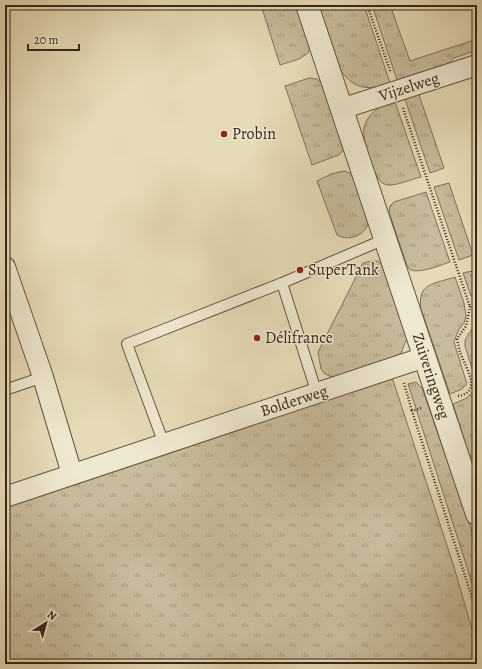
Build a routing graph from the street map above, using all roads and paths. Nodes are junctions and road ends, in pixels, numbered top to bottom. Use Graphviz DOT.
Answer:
graph roads {
  1 [pos="307,5"];
  2 [pos="367,5"];
  3 [pos="477,65"];
  4 [pos="397,91"];
  5 [pos="341,109"];
  6 [pos="385,239"];
  7 [pos="5,267"];
  8 [pos="282,283"];
  9 [pos="470,307"];
  10 [pos="425,358"];
  11 [pos="399,367"];
  12 [pos="43,377"];
  13 [pos="5,390"];
  14 [pos="317,394"];
  15 [pos="412,411"];
  16 [pos="164,444"];
  17 [pos="72,474"];
  18 [pos="5,497"];
  19 [pos="477,514"];
  20 [pos="477,658"];
  21 [pos="474,664"];
  1 -- 5 [label="street, Zuiveringweg"];
  2 -- 4 [label="path"];
  3 -- 4 [label="street, Vijzelweg"];
  4 -- 5 [label="street, Vijzelweg"];
  4 -- 9 [label="path"];
  5 -- 6 [label="street, Zuiveringweg"];
  6 -- 8 [label="lane"];
  6 -- 10 [label="street, Zuiveringweg"];
  7 -- 12 [label="street"];
  8 -- 14 [label="lane"];
  8 -- 16 [label="lane"];
  10 -- 11 [label="street, Bolderweg"];
  10 -- 19 [label="street, Zuiveringweg"];
  11 -- 14 [label="street, Bolderweg"];
  11 -- 15 [label="path"];
  12 -- 13 [label="lane"];
  12 -- 17 [label="street"];
  14 -- 16 [label="street, Bolderweg"];
  16 -- 17 [label="street, Bolderweg"];
  17 -- 18 [label="street, Bolderweg"];
  20 -- 21 [label="path"];
}
